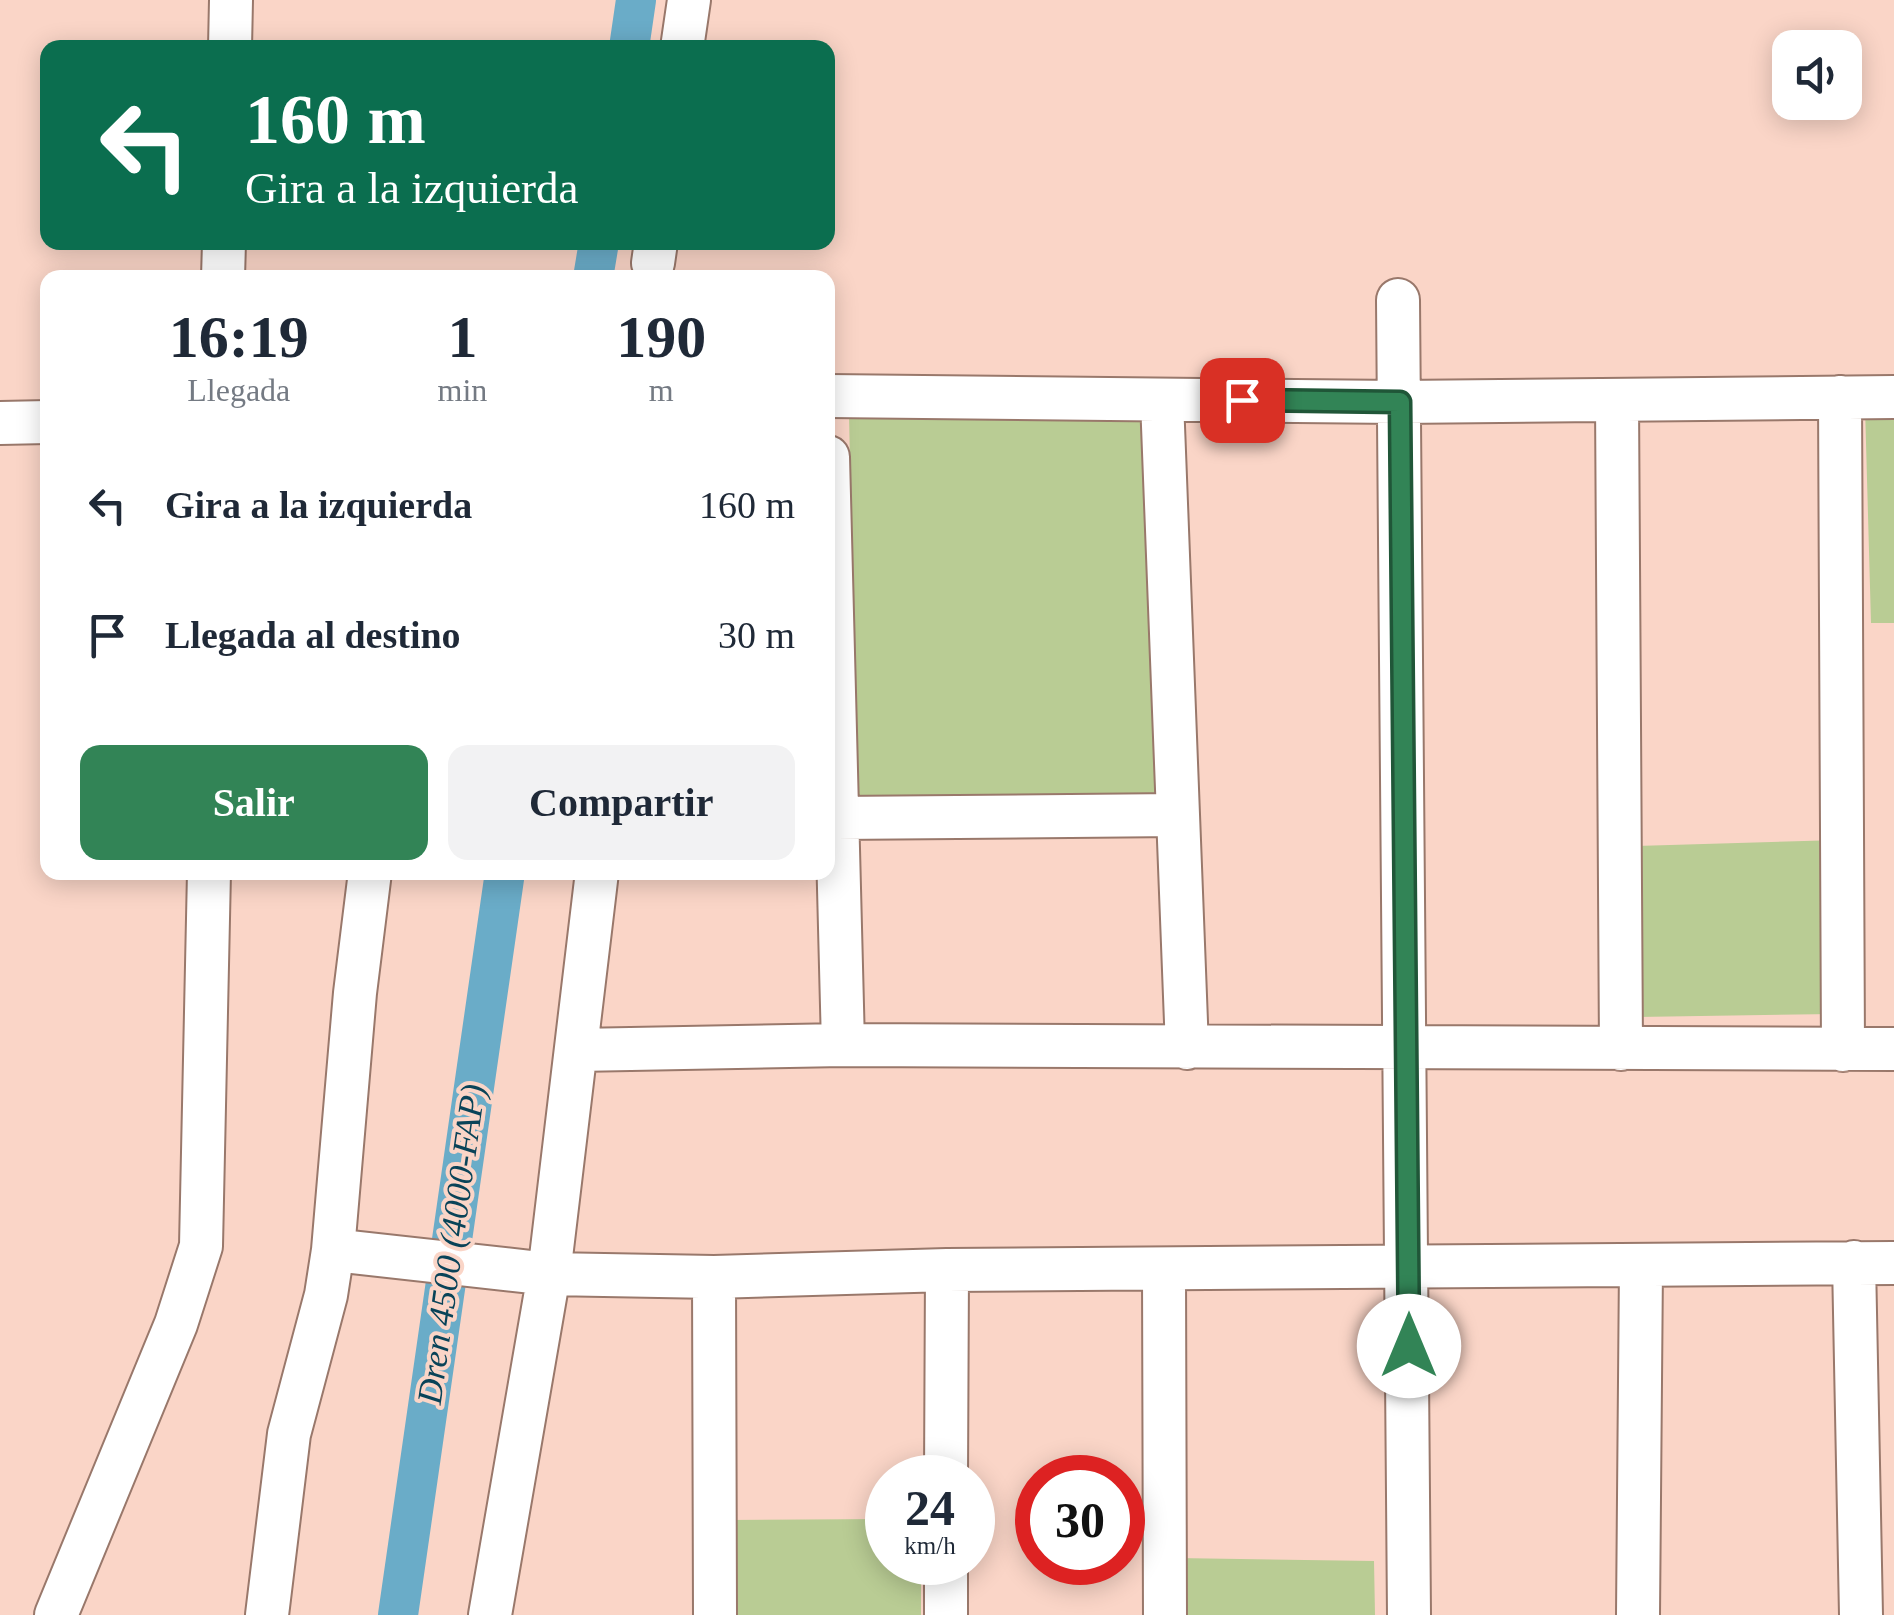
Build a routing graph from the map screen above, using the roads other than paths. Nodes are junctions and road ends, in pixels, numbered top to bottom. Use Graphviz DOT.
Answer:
graph roads {
  1 [pos="231,0"];
  2 [pos="688,0"];
  3 [pos="230,40"];
  4 [pos="683,40"];
  5 [pos="1398,300"];
  6 [pos="835,396"];
  7 [pos="1894,397"];
  8 [pos="1840,398"];
  9 [pos="1162,400"];
  10 [pos="1617,400"];
  11 [pos="1400,402"];
  12 [pos="40,422"];
  13 [pos="0,423"];
  14 [pos="835,738"];
  15 [pos="1178,815"];
  16 [pos="837,818"];
  17 [pos="210,880"];
  18 [pos="369,880"];
  19 [pos="597,880"];
  20 [pos="843,1045"];
  21 [pos="1187,1048"];
  22 [pos="1620,1049"];
  23 [pos="577,1050"];
  24 [pos="1407,1050"];
  25 [pos="1842,1050"];
  26 [pos="1894,1050"];
  27 [pos="334,1250"];
  28 [pos="1874,1262"];
  29 [pos="1641,1265"];
  30 [pos="947,1270"];
  31 [pos="1409,1270"];
  32 [pos="1164,1271"];
  33 [pos="548,1274"];
  34 [pos="714,1277"];
  35 [pos="946,1455"];
  36 [pos="946,1585"];
  37 [pos="56,1615"];
  38 [pos="267,1615"];
  39 [pos="490,1615"];
  40 [pos="715,1615"];
  41 [pos="946,1615"];
  42 [pos="1165,1615"];
  43 [pos="1409,1615"];
  44 [pos="1638,1615"];
  45 [pos="1861,1615"];
  1 -- 3 [label="street"];
  2 -- 4 [label="street"];
  5 -- 11 [label="street"];
  6 -- 9 [label="street"];
  7 -- 8 [label="street"];
  8 -- 10 [label="street"];
  8 -- 25 [label="street"];
  9 -- 11 [label="street"];
  9 -- 15 [label="street"];
  10 -- 11 [label="street"];
  10 -- 22 [label="street"];
  11 -- 24 [label="street"];
  12 -- 13 [label="street"];
  14 -- 16 [label="street"];
  15 -- 16 [label="street"];
  15 -- 21 [label="street"];
  16 -- 20 [label="street"];
  17 -- 37 [label="street"];
  18 -- 27 [label="street"];
  19 -- 23 [label="street"];
  20 -- 21 [label="street"];
  20 -- 23 [label="street"];
  21 -- 24 [label="street"];
  22 -- 24 [label="street"];
  22 -- 25 [label="street"];
  23 -- 33 [label="street"];
  24 -- 31 [label="street"];
  25 -- 26 [label="street"];
  27 -- 33 [label="street"];
  27 -- 38 [label="street"];
  28 -- 29 [label="street"];
  28 -- 45 [label="street"];
  29 -- 31 [label="street"];
  29 -- 44 [label="street"];
  30 -- 32 [label="street"];
  30 -- 34 [label="street"];
  30 -- 35 [label="street"];
  31 -- 32 [label="street"];
  31 -- 43 [label="street"];
  32 -- 42 [label="street"];
  33 -- 34 [label="street"];
  33 -- 39 [label="street"];
  34 -- 40 [label="street"];
  36 -- 41 [label="street"];
}
